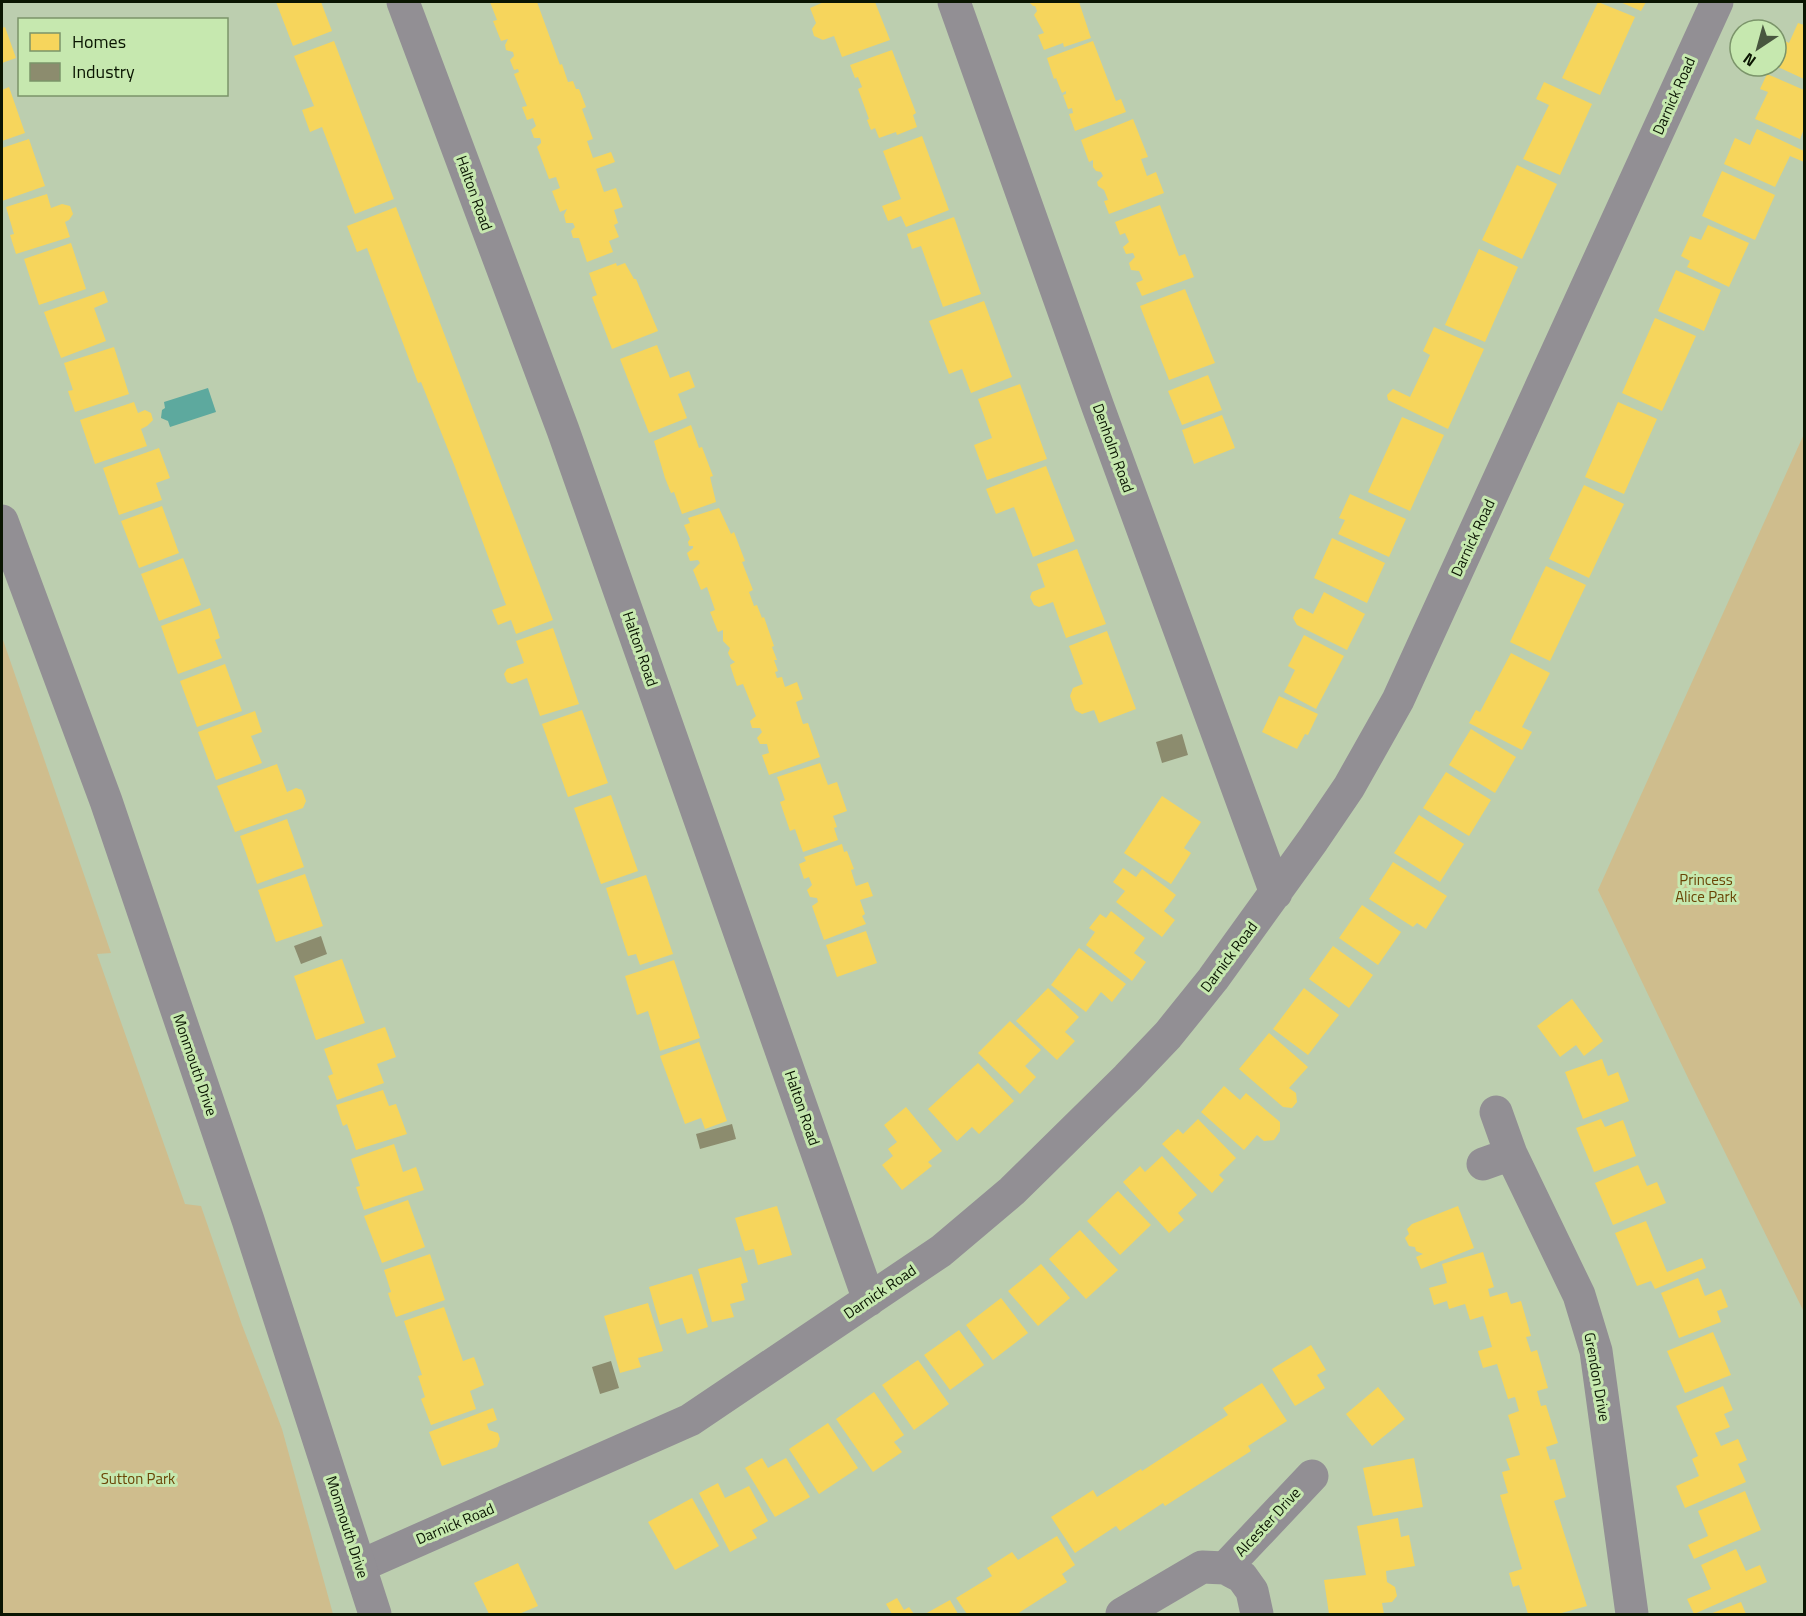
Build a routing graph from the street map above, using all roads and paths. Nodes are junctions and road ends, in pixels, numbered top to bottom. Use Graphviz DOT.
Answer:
graph roads {
  1 [pos="403,2"];
  2 [pos="954,2"];
  3 [pos="1717,2"];
  4 [pos="2,521"];
  5 [pos="1276,893"];
  6 [pos="1496,1112"];
  7 [pos="869,1300"];
  8 [pos="1312,1476"];
  9 [pos="360,1566"];
  10 [pos="1225,1568"];
  11 [pos="375,1614"];
  12 [pos="1122,1614"];
  13 [pos="1257,1614"];
  14 [pos="1632,1614"];
  1 -- 7 [label="street, Halton Road"];
  2 -- 5 [label="street, Denholm Road"];
  3 -- 5 [label="street, Darnick Road"];
  4 -- 9 [label="street, Monmouth Drive"];
  5 -- 7 [label="street, Darnick Road"];
  6 -- 14 [label="street, Grendon Drive"];
  7 -- 9 [label="street, Darnick Road"];
  8 -- 10 [label="street, Alcester Drive"];
  9 -- 11 [label="street, Monmouth Drive"];
  10 -- 12 [label="street, Alcester Drive"];
  10 -- 13 [label="street, Alcester Drive"];
}
